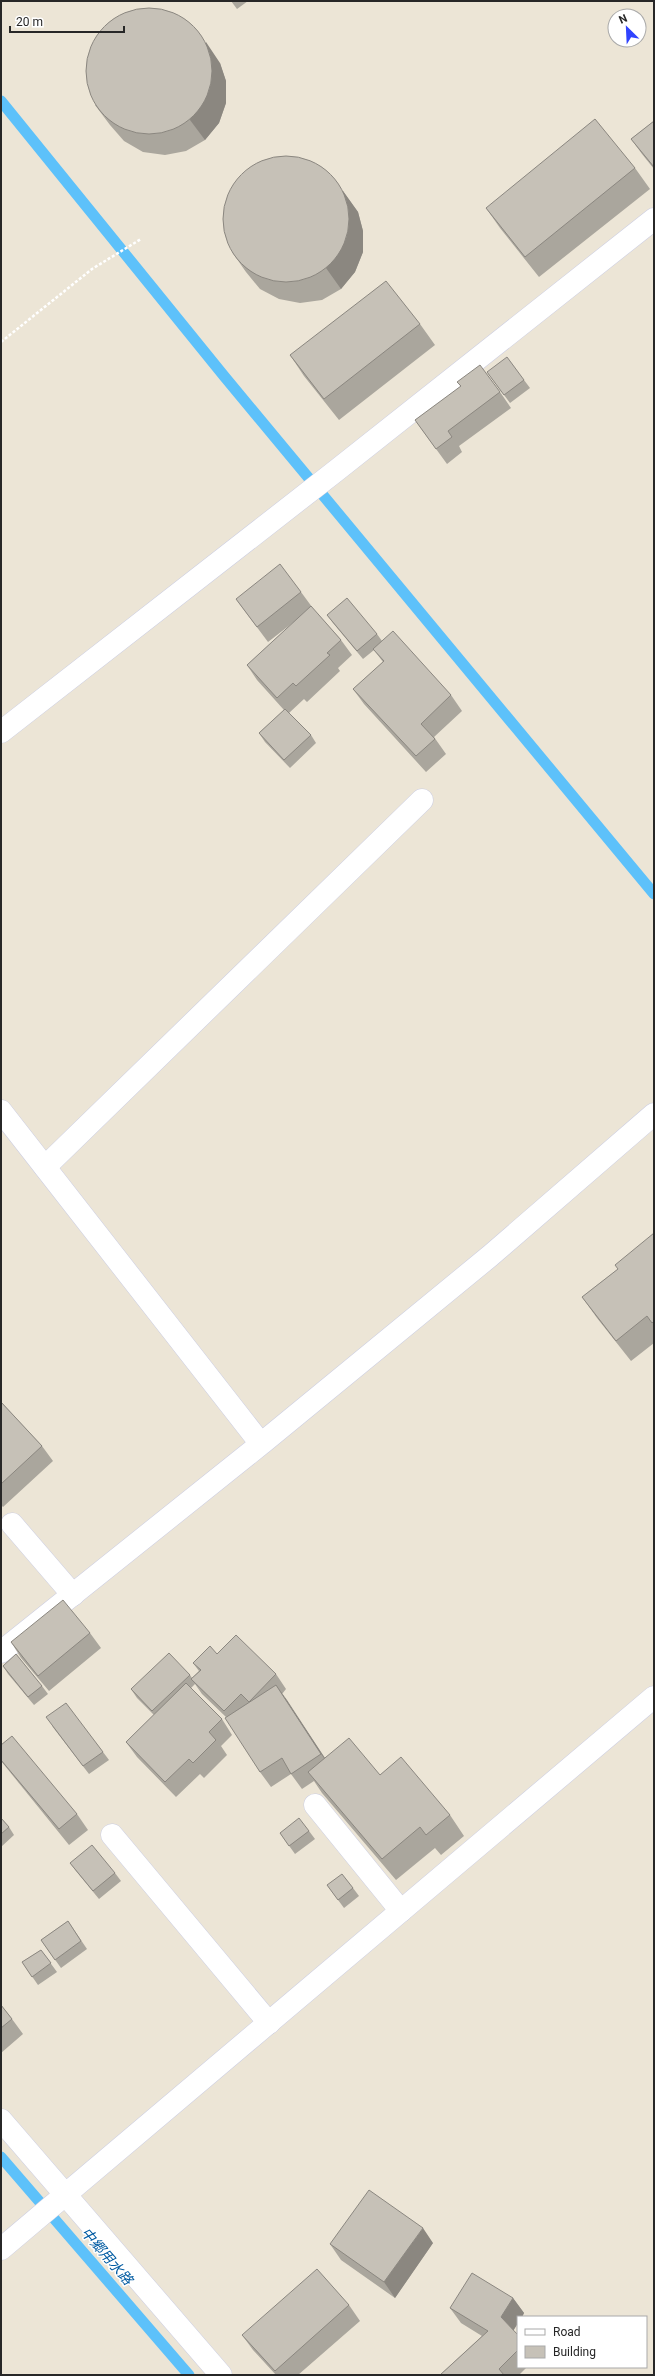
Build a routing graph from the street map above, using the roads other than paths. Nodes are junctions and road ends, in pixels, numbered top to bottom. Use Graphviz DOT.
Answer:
graph roads {
  1 [pos="654,219"];
  2 [pos="1,732"];
  3 [pos="422,800"];
  4 [pos="1,1111"];
  5 [pos="654,1114"];
  6 [pos="45,1167"];
  7 [pos="261,1444"];
  8 [pos="12,1524"];
  9 [pos="73,1595"];
  10 [pos="1,1652"];
  11 [pos="654,1697"];
  12 [pos="314,1806"];
  13 [pos="112,1835"];
  14 [pos="401,1911"];
  15 [pos="269,2023"];
  16 [pos="1,2120"];
  17 [pos="65,2196"];
  18 [pos="1,2249"];
  19 [pos="221,2375"];
  1 -- 2 [label="street"];
  3 -- 6 [label="street"];
  4 -- 6 [label="street"];
  5 -- 7 [label="street"];
  6 -- 7 [label="street"];
  7 -- 9 [label="street"];
  8 -- 9 [label="street"];
  9 -- 10 [label="street"];
  11 -- 14 [label="street"];
  12 -- 14 [label="street"];
  13 -- 15 [label="street"];
  14 -- 15 [label="street"];
  15 -- 17 [label="street"];
  16 -- 17 [label="street"];
  17 -- 18 [label="street"];
  17 -- 19 [label="street"];
}
